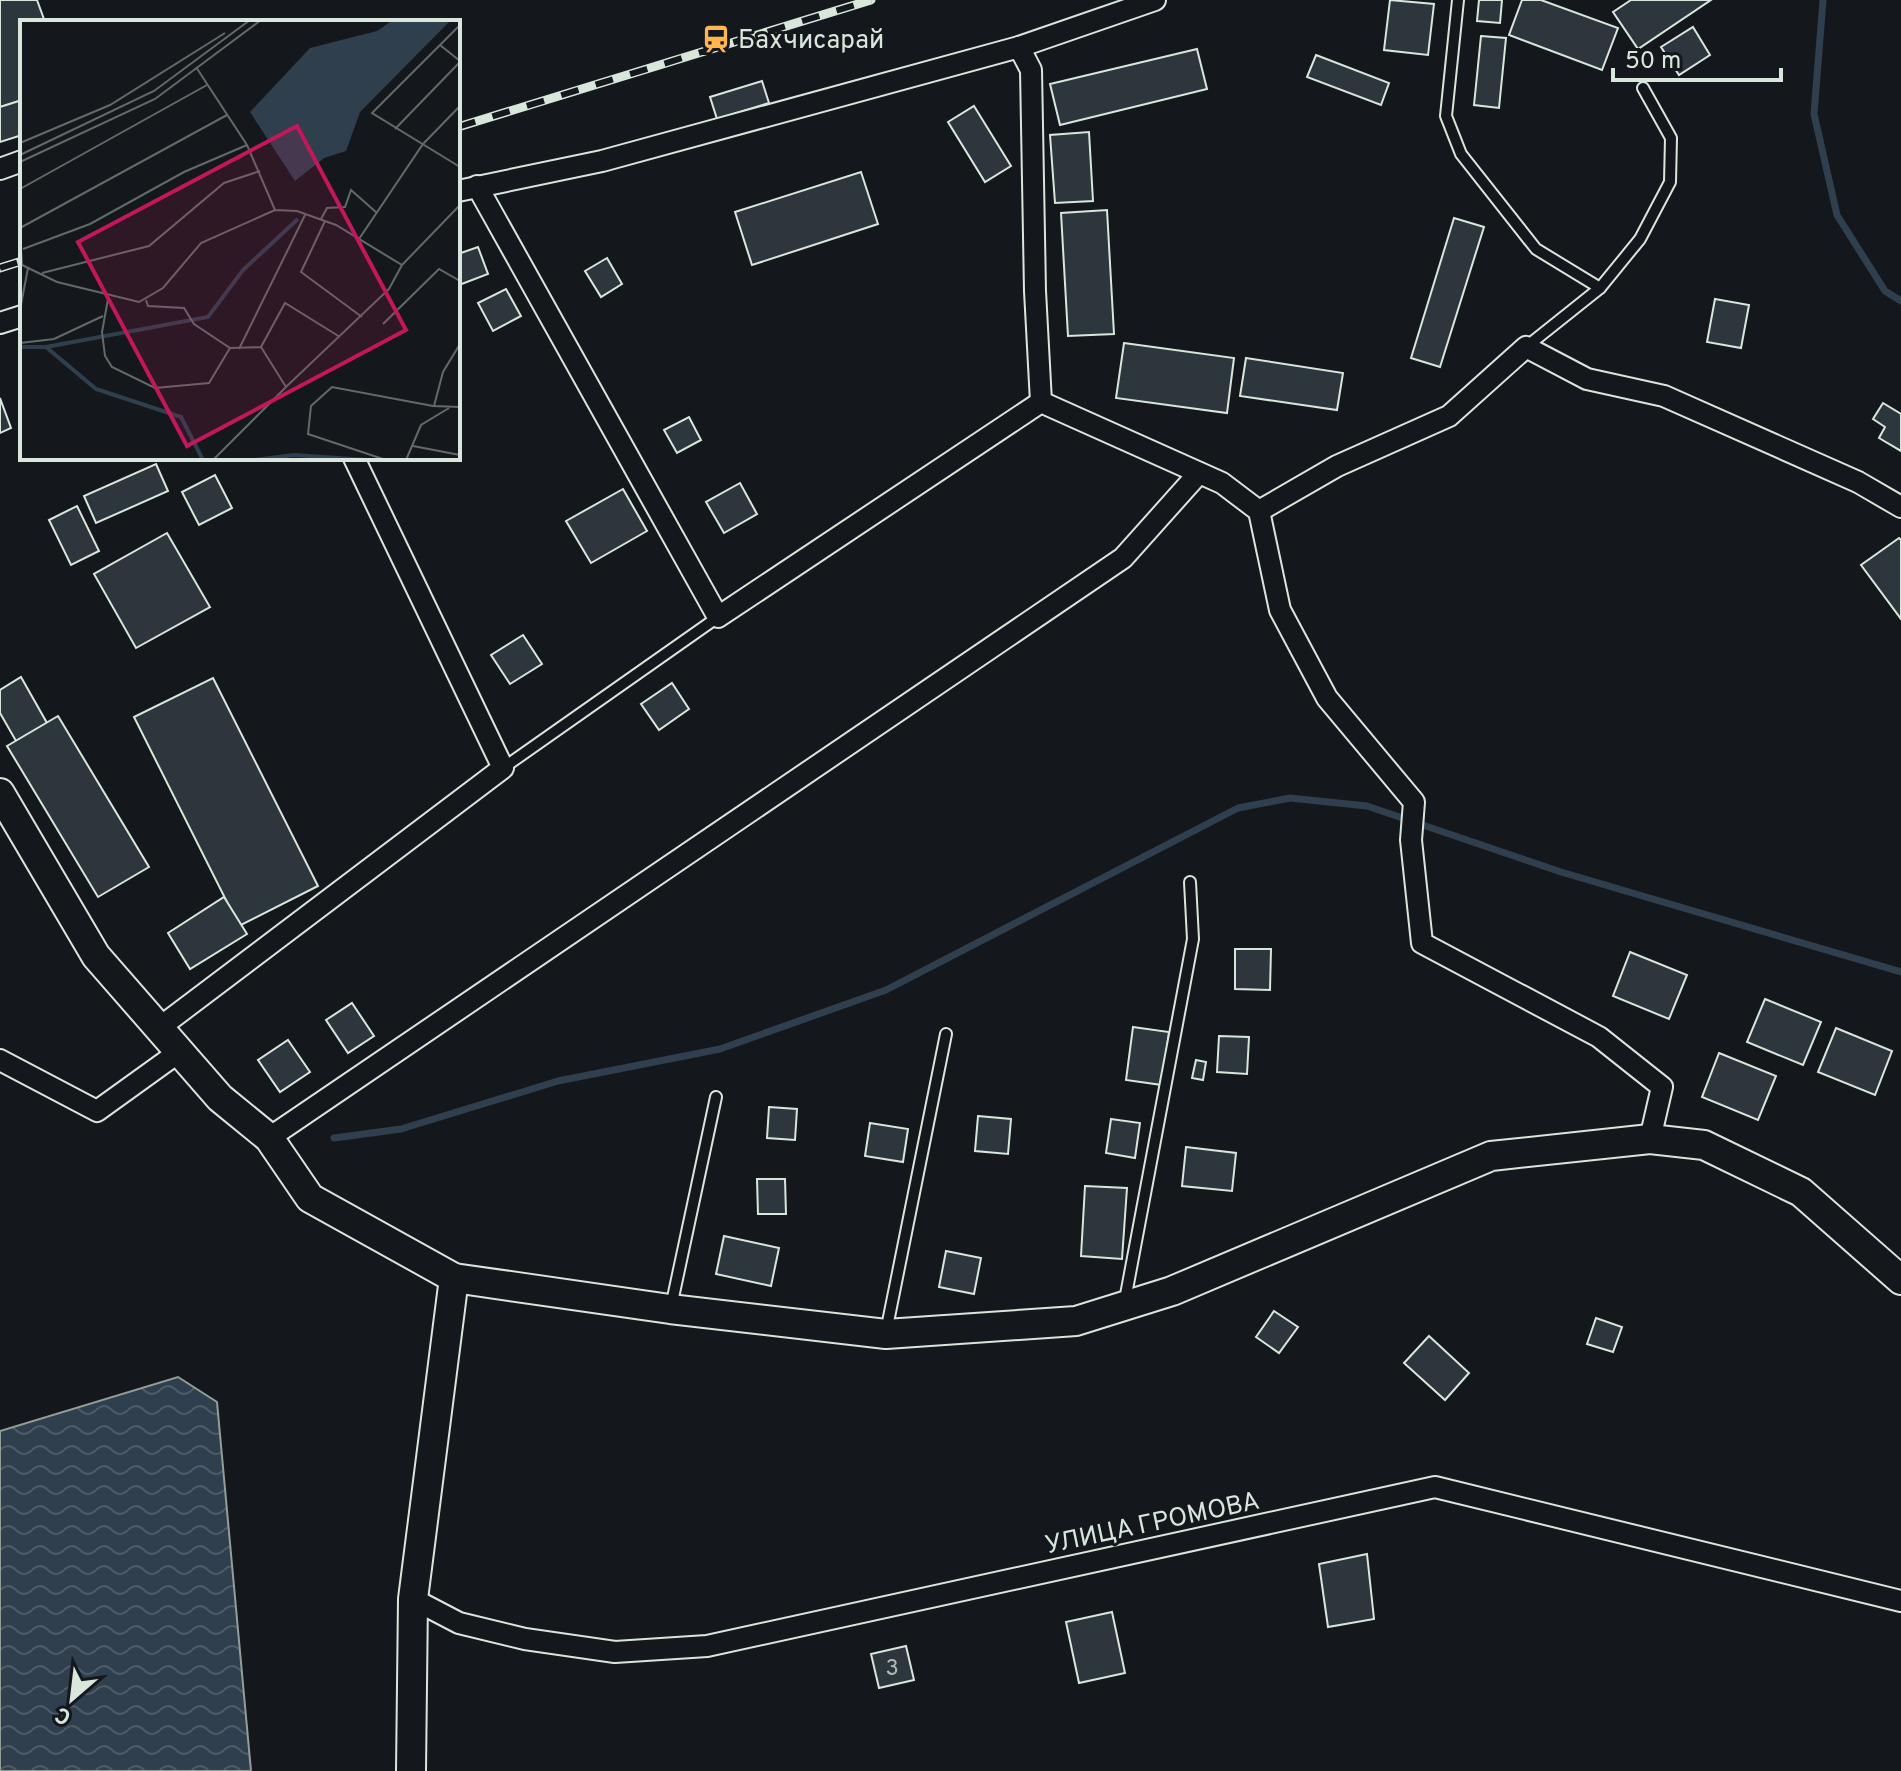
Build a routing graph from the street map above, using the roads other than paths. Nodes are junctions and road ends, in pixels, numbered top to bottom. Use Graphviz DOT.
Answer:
graph roads {
  1 [pos="1155,0"];
  2 [pos="1458,0"];
  3 [pos="1019,47"];
  4 [pos="1643,88"];
  5 [pos="20,162"];
  6 [pos="0,169"];
  7 [pos="467,189"];
  8 [pos="1600,288"];
  9 [pos="20,317"];
  10 [pos="0,323"];
  11 [pos="1526,347"];
  12 [pos="1041,402"];
  13 [pos="355,460"];
  14 [pos="1199,473"];
  15 [pos="1901,507"];
  16 [pos="1259,511"];
  17 [pos="718,617"];
  18 [pos="503,768"];
  19 [pos="0,793"];
  20 [pos="1190,882"];
  21 [pos="159,1028"];
  22 [pos="946,1034"];
  23 [pos="179,1052"];
  24 [pos="0,1060"];
  25 [pos="716,1097"];
  26 [pos="269,1138"];
  27 [pos="1650,1139"];
  28 [pos="454,1278"];
  29 [pos="1901,1280"];
  30 [pos="1124,1306"];
  31 [pos="670,1309"];
  32 [pos="886,1334"];
  33 [pos="413,1599"];
  34 [pos="1901,1601"];
  35 [pos="411,1771"];
  1 -- 3 [label="street"];
  2 -- 8 [label="lane"];
  3 -- 7 [label="street"];
  3 -- 12 [label="street"];
  4 -- 8 [label="lane"];
  5 -- 6 [label="street"];
  7 -- 17 [label="street"];
  8 -- 11 [label="lane"];
  9 -- 10 [label="street"];
  11 -- 15 [label="street"];
  11 -- 16 [label="street"];
  12 -- 14 [label="street"];
  12 -- 17 [label="street"];
  13 -- 18 [label="street"];
  14 -- 16 [label="street"];
  14 -- 26 [label="street"];
  16 -- 27 [label="street"];
  17 -- 18 [label="lane"];
  18 -- 21 [label="street"];
  19 -- 21 [label="main road"];
  20 -- 30 [label="lane"];
  21 -- 23 [label="main road"];
  22 -- 32 [label="lane"];
  23 -- 24 [label="street"];
  23 -- 26 [label="main road"];
  25 -- 31 [label="lane"];
  26 -- 28 [label="main road"];
  27 -- 29 [label="main road"];
  27 -- 30 [label="main road"];
  28 -- 31 [label="main road"];
  28 -- 33 [label="main road"];
  30 -- 32 [label="main road"];
  31 -- 32 [label="main road"];
  33 -- 34 [label="street, УЛИЦА ГРОМОВА"];
  33 -- 35 [label="main road"];
}
